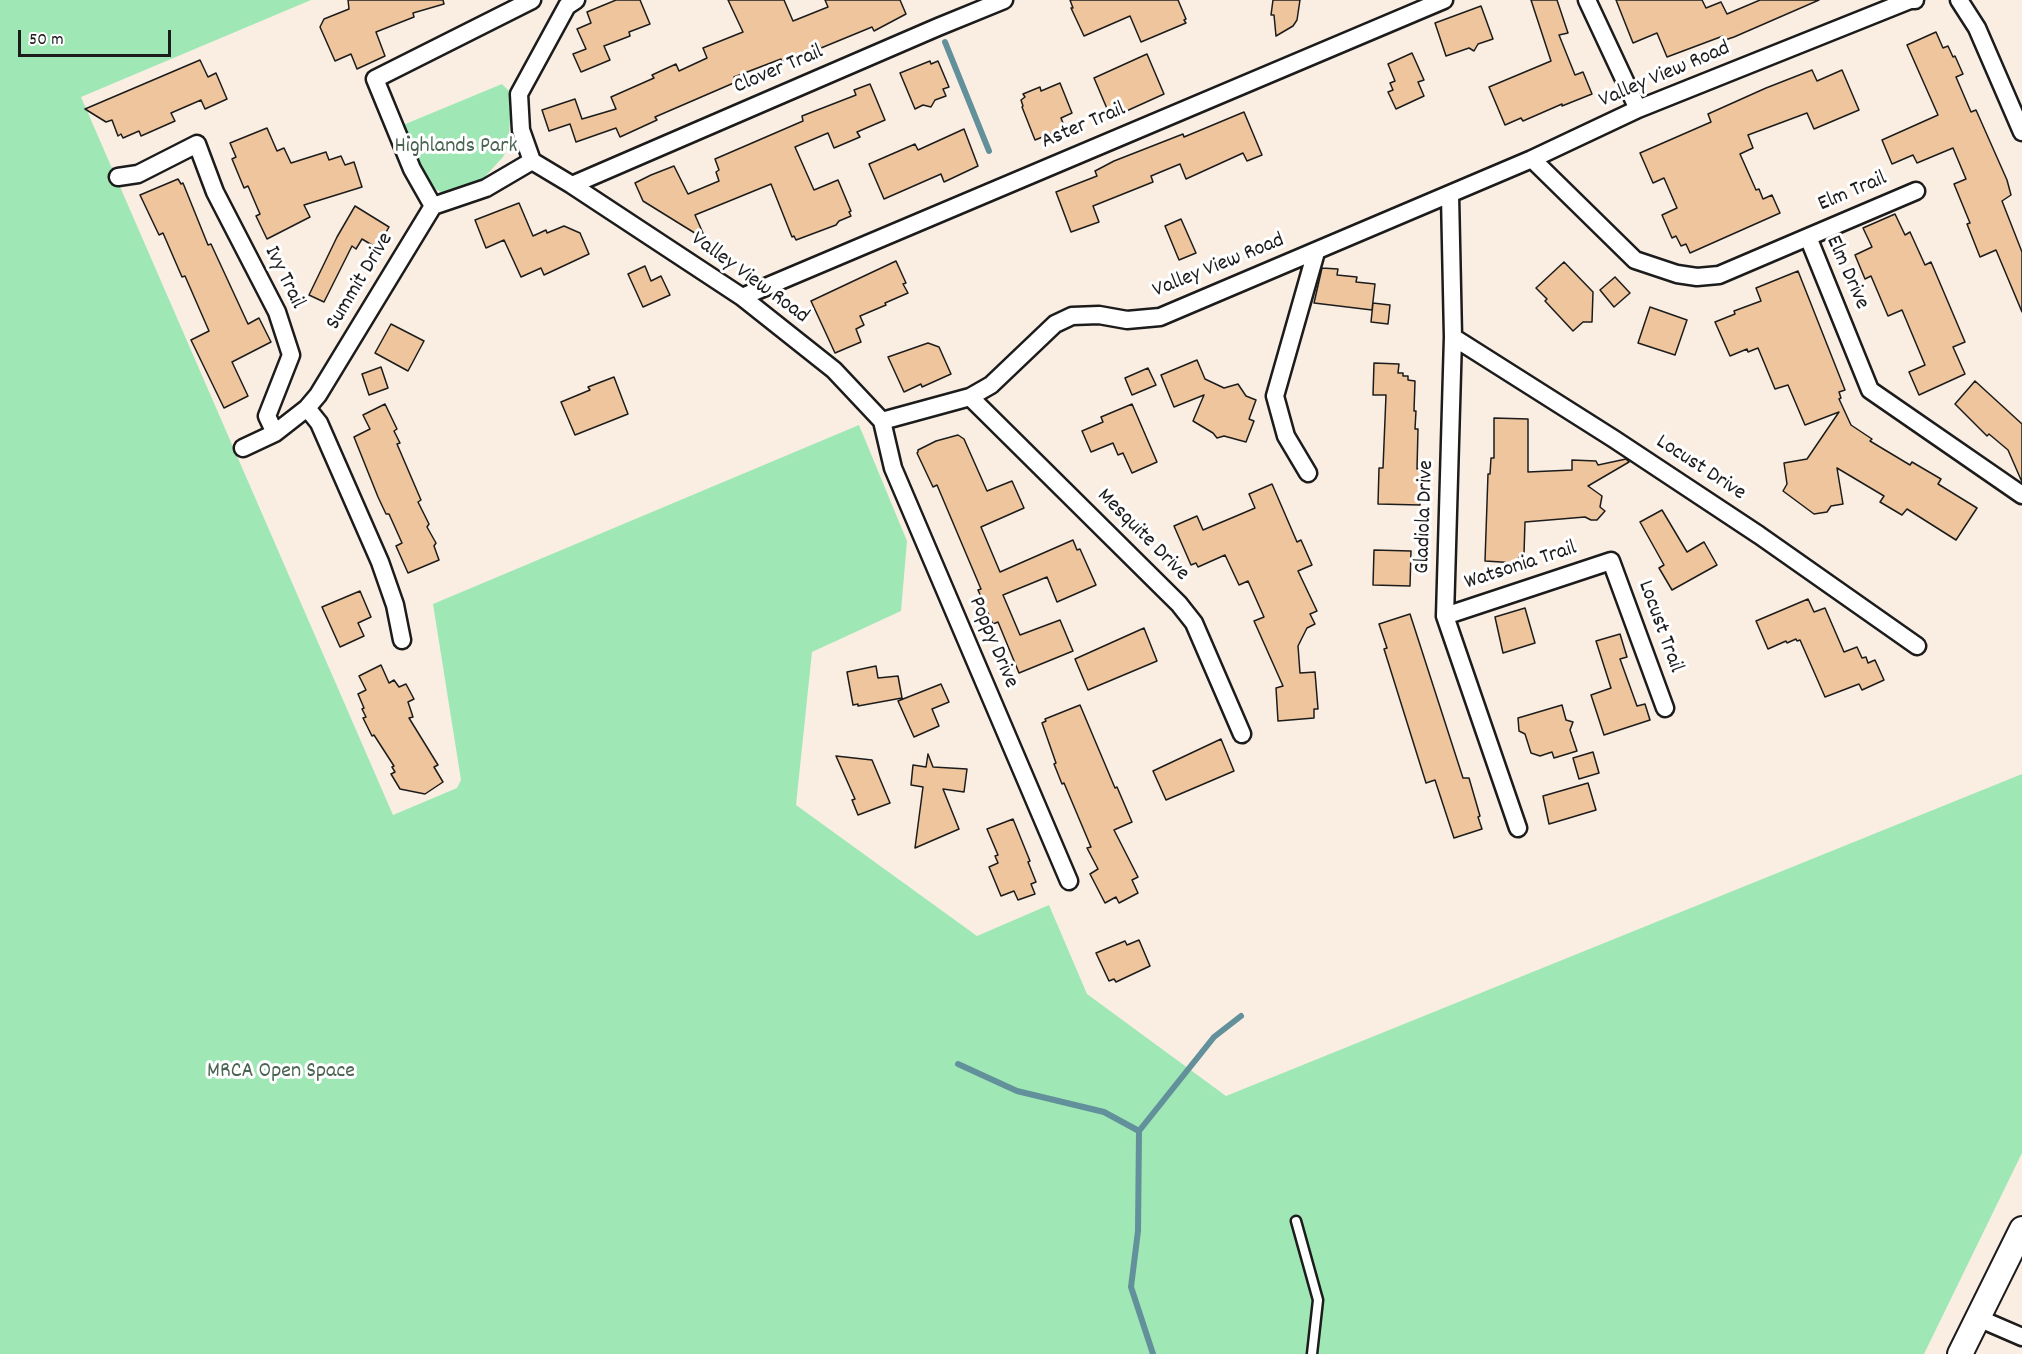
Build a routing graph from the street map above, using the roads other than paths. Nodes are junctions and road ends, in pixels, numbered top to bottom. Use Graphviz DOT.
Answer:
graph roads {
  1 [pos="532,0"];
  2 [pos="576,0"];
  3 [pos="1004,0"];
  4 [pos="1444,0"];
  5 [pos="1587,0"];
  6 [pos="1915,0"];
  7 [pos="1959,0"];
  8 [pos="1638,110"];
  9 [pos="2022,132"];
  10 [pos="1532,159"];
  11 [pos="532,161"];
  12 [pos="118,177"];
  13 [pos="572,185"];
  14 [pos="1916,191"];
  15 [pos="1450,195"];
  16 [pos="433,206"];
  17 [pos="1808,237"];
  18 [pos="1316,252"];
  19 [pos="742,297"];
  20 [pos="1453,337"];
  21 [pos="970,397"];
  22 [pos="307,408"];
  23 [pos="882,421"];
  24 [pos="275,434"];
  25 [pos="243,448"];
  26 [pos="1308,473"];
  27 [pos="2022,495"];
  28 [pos="1611,561"];
  29 [pos="1445,616"];
  30 [pos="402,640"];
  31 [pos="1917,646"];
  32 [pos="1665,708"];
  33 [pos="1242,735"];
  34 [pos="1518,828"];
  35 [pos="1070,881"];
  36 [pos="1296,1221"];
  37 [pos="2022,1229"];
  38 [pos="1978,1318"];
  39 [pos="2022,1338"];
  40 [pos="1312,1354"];
  41 [pos="1960,1354"];
  1 -- 16 [label="street"];
  2 -- 11 [label="street"];
  3 -- 13 [label="street, Clover Trail"];
  4 -- 19 [label="street, Aster Trail"];
  5 -- 8 [label="street"];
  6 -- 8 [label="street, Valley View Road"];
  7 -- 9 [label="street"];
  8 -- 10 [label="street, Valley View Road"];
  10 -- 15 [label="street, Valley View Road"];
  10 -- 17 [label="street, Elm Drive"];
  11 -- 13 [label="street, Valley View Road"];
  11 -- 16 [label="street"];
  12 -- 24 [label="street, Ivy Trail"];
  13 -- 19 [label="street, Valley View Road"];
  14 -- 17 [label="street, Elm Trail"];
  15 -- 18 [label="street, Valley View Road"];
  15 -- 20 [label="street, Gladiola Drive"];
  16 -- 22 [label="street, Summit Drive"];
  17 -- 27 [label="street, Elm Drive"];
  18 -- 21 [label="street, Valley View Road"];
  18 -- 26 [label="street"];
  19 -- 23 [label="street, Valley View Road"];
  20 -- 29 [label="street, Gladiola Drive"];
  20 -- 31 [label="street, Locust Drive"];
  21 -- 23 [label="street, Valley View Road"];
  21 -- 33 [label="street, Mesquite Drive"];
  22 -- 24 [label="street, Summit Drive"];
  22 -- 30 [label="street"];
  23 -- 35 [label="street, Poppy Drive"];
  24 -- 25 [label="street, Summit Drive"];
  28 -- 29 [label="street, Watsonia Trail"];
  28 -- 32 [label="street, Locust Trail"];
  29 -- 34 [label="street, Gladiola Drive"];
  36 -- 40 [label="lane"];
  37 -- 38 [label="main road"];
  38 -- 39 [label="street"];
  38 -- 41 [label="main road"];
}
